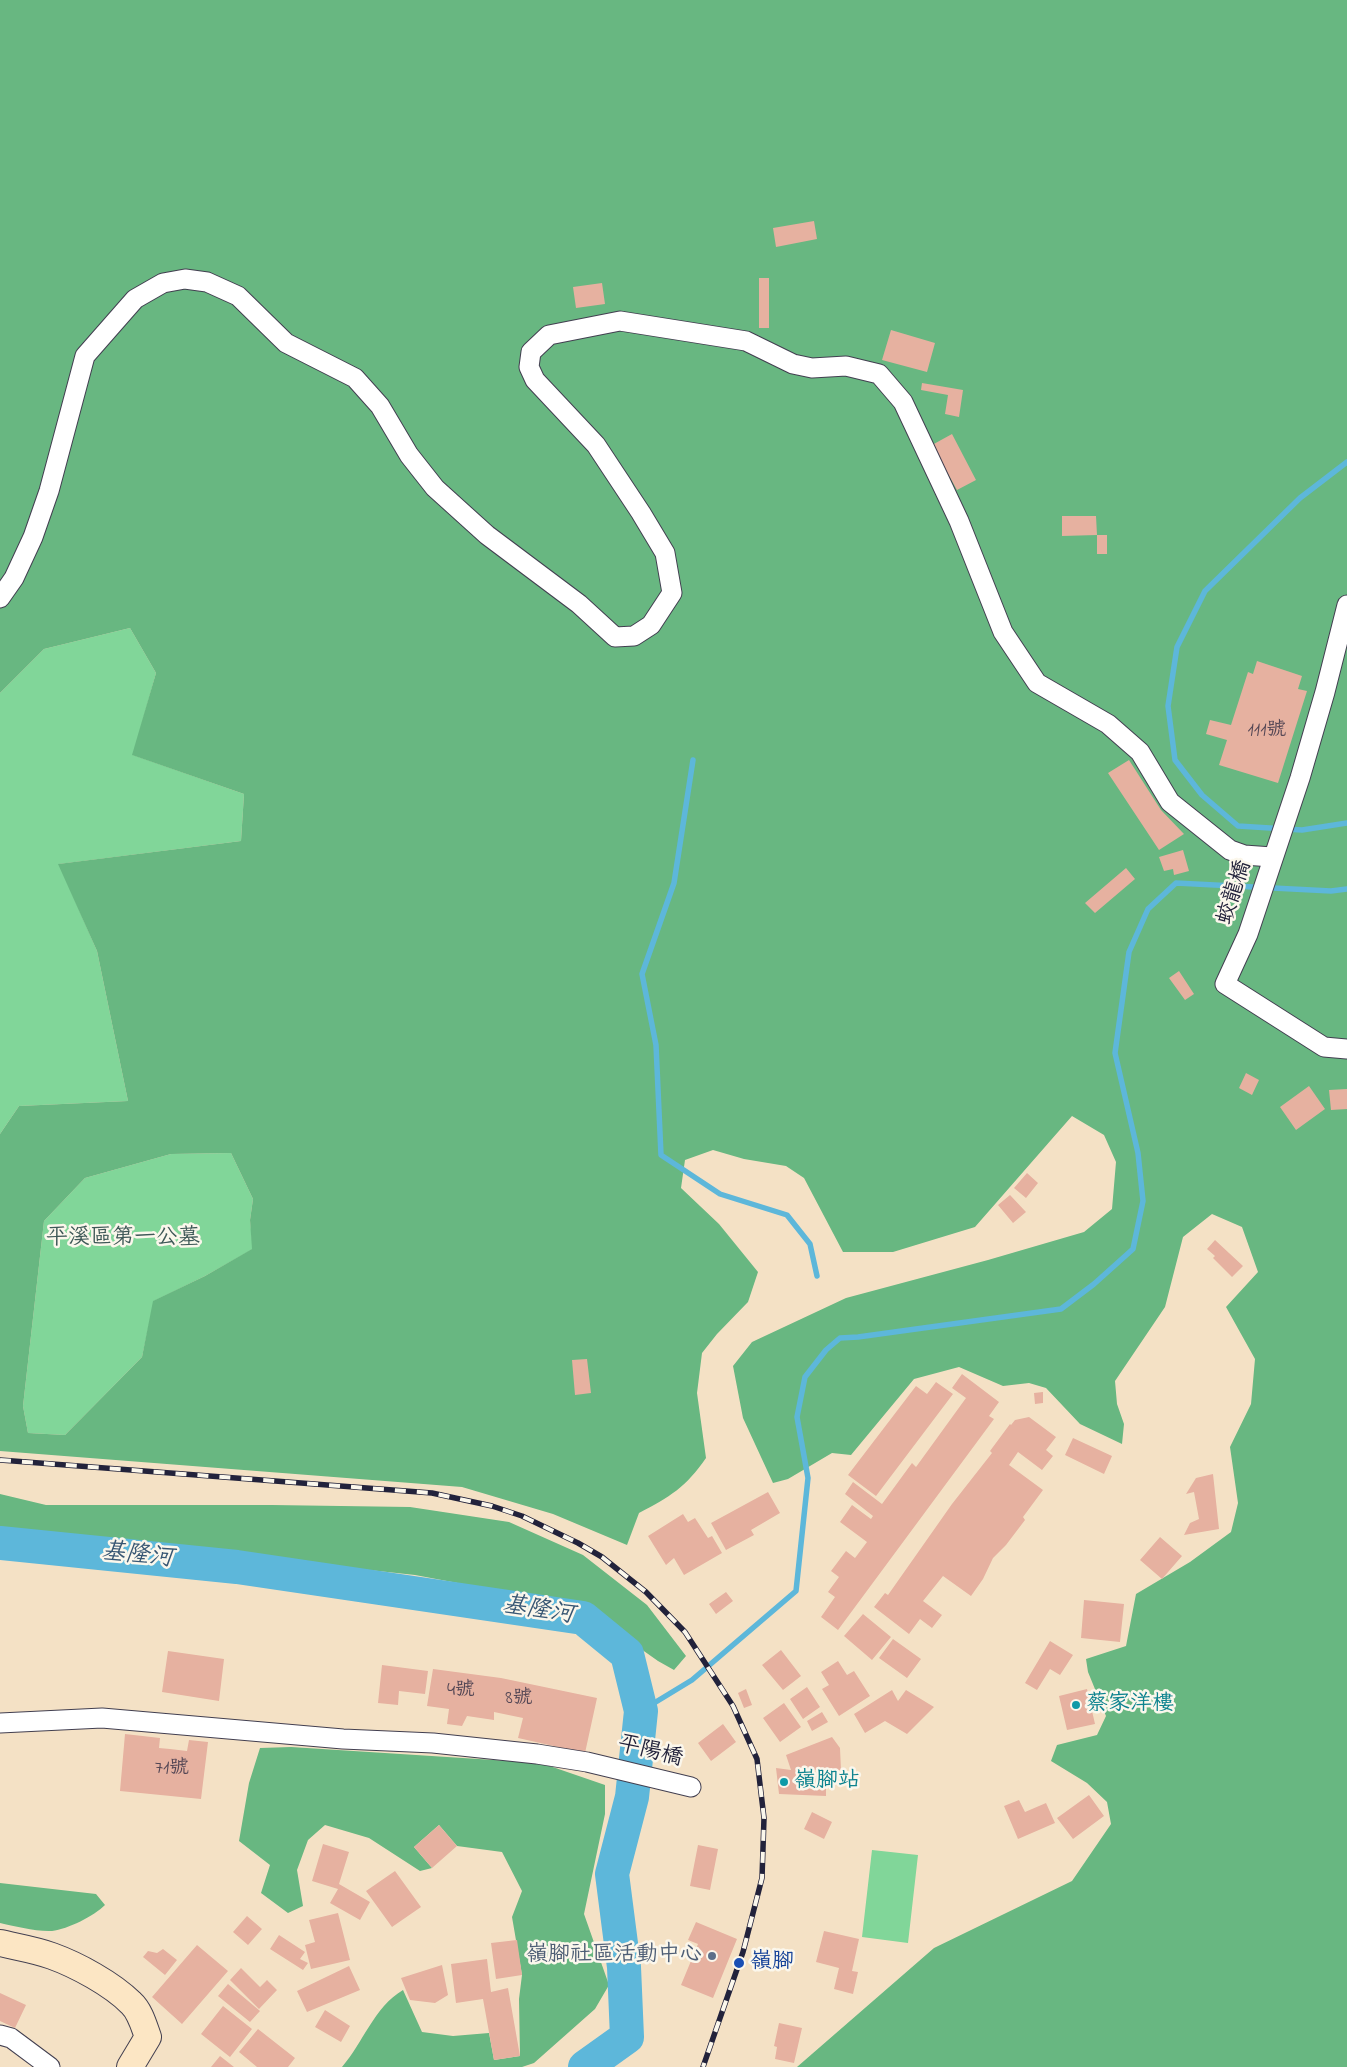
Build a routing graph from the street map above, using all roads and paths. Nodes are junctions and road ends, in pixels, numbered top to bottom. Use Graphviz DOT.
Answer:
graph roads {
  1 [pos="0,598"];
  2 [pos="1347,605"];
  3 [pos="1272,857"];
  4 [pos="1347,1049"];
  5 [pos="0,1723"];
  6 [pos="691,1788"];
  7 [pos="0,1943"];
  8 [pos="0,2035"];
  9 [pos="50,2067"];
  10 [pos="130,2067"];
  1 -- 3 [label="street"];
  2 -- 3 [label="street, 蛟龍橋"];
  3 -- 4 [label="street, 蛟龍橋"];
  5 -- 6 [label="street, 平陽橋"];
  7 -- 10 [label="main road"];
  8 -- 9 [label="street"];
}
